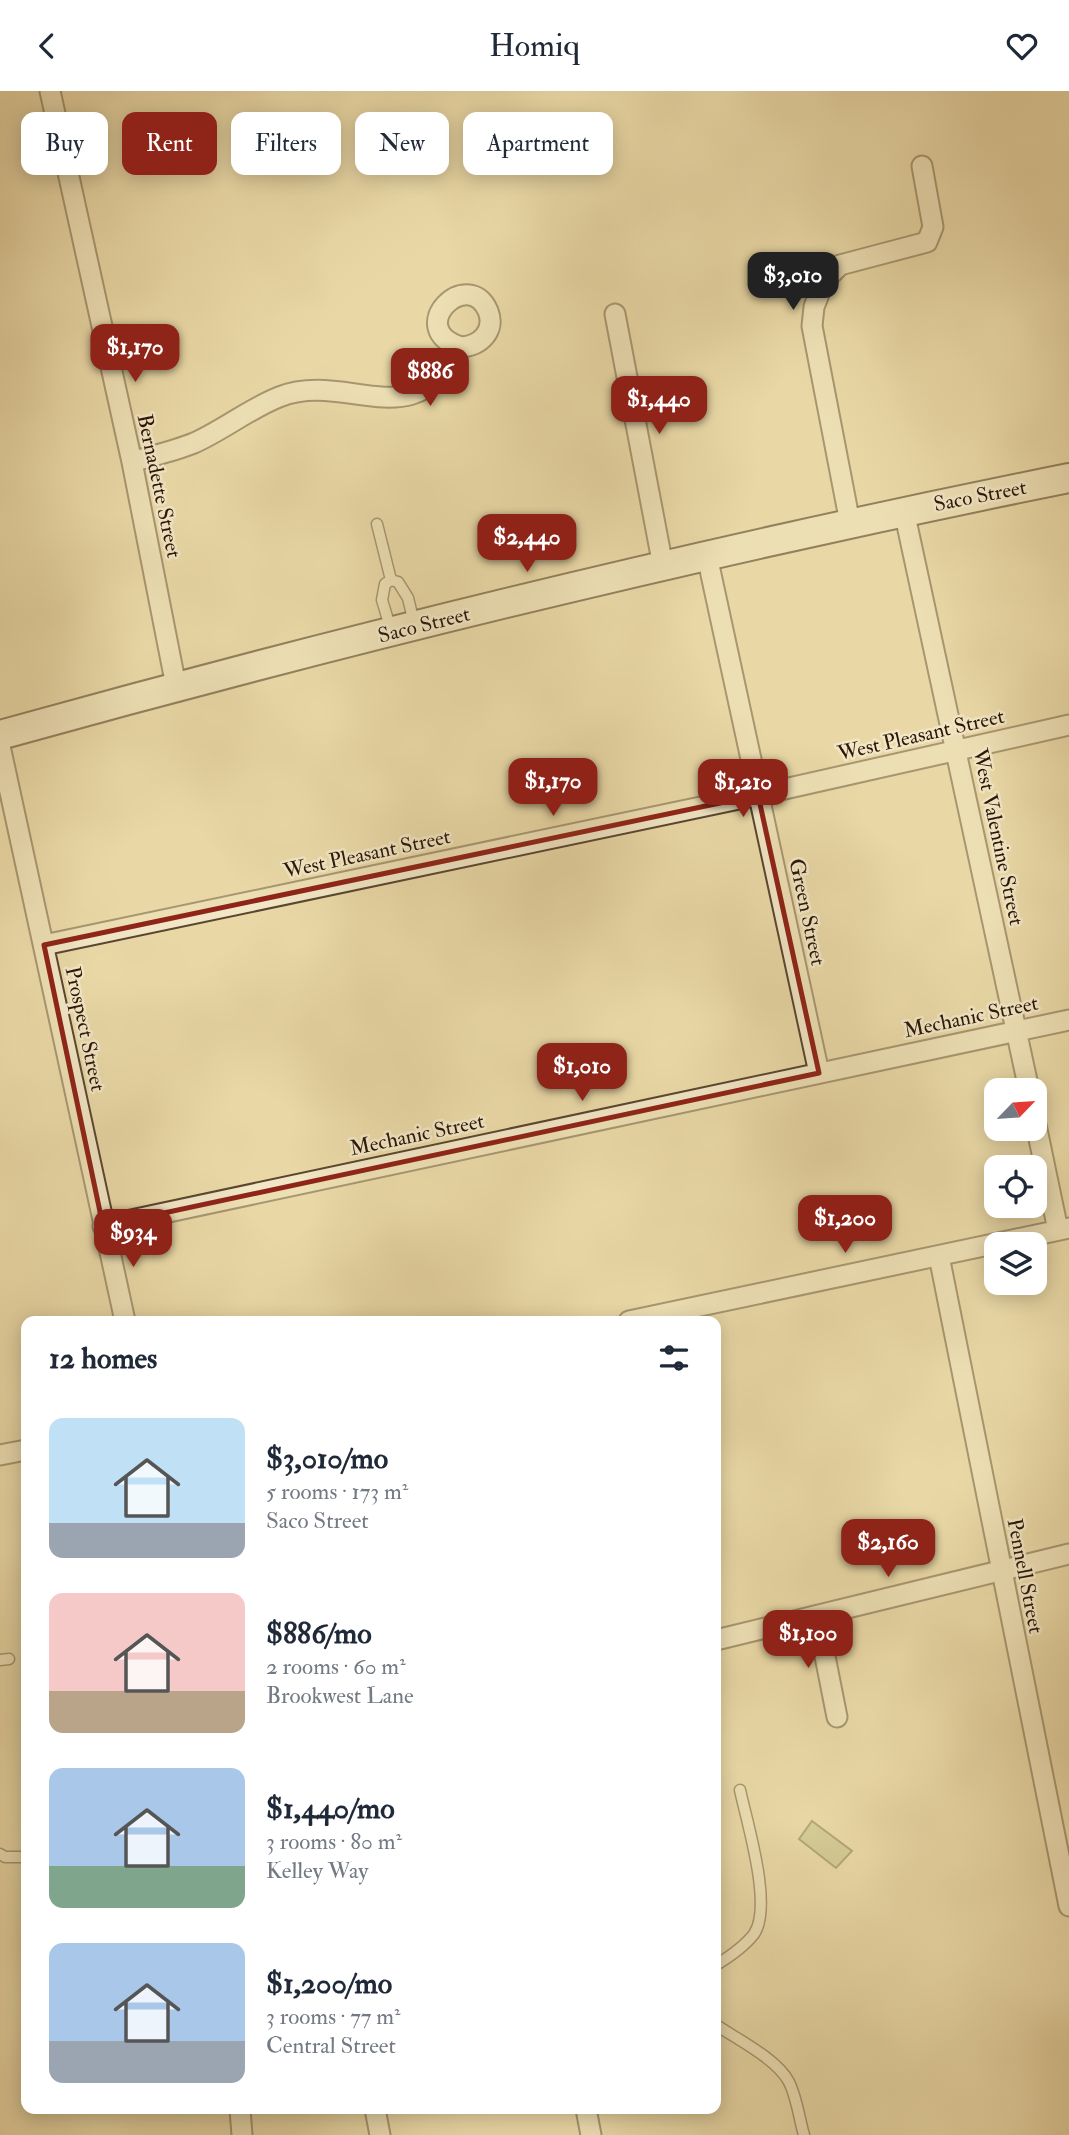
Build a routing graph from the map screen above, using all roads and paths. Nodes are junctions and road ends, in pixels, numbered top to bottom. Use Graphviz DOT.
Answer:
graph roads {
  1 [pos="50,91"];
  2 [pos="922,166"];
  3 [pos="615,314"];
  4 [pos="461,347"];
  5 [pos="132,462"];
  6 [pos="1069,478"];
  7 [pos="904,511"];
  8 [pos="850,523"];
  9 [pos="377,524"];
  10 [pos="707,556"];
  11 [pos="663,566"];
  12 [pos="391,580"];
  13 [pos="403,630"];
  14 [pos="176,686"];
  15 [pos="1069,725"];
  16 [pos="0,735"];
  17 [pos="0,746"];
  18 [pos="956,750"];
  19 [pos="758,795"];
  20 [pos="44,945"];
  21 [pos="1069,1020"];
  22 [pos="1017,1031"];
  23 [pos="819,1073"];
  24 [pos="1027,1078"];
  25 [pos="1041,1141"];
  26 [pos="103,1226"];
  27 [pos="1064,1229"];
  28 [pos="939,1256"];
  29 [pos="124,1316"];
  30 [pos="653,1316"];
  31 [pos="21,1451"];
  32 [pos="0,1455"];
  33 [pos="1069,1555"];
  34 [pos="1001,1572"];
  35 [pos="817,1616"];
  36 [pos="721,1639"];
  37 [pos="837,1717"];
  38 [pos="740,1790"];
  39 [pos="0,1854"];
  40 [pos="21,1857"];
  41 [pos="1069,1906"];
  42 [pos="721,1962"];
  43 [pos="721,2028"];
  44 [pos="240,2114"];
  45 [pos="376,2114"];
  46 [pos="587,2114"];
  47 [pos="242,2135"];
  48 [pos="380,2135"];
  49 [pos="591,2135"];
  50 [pos="804,2135"];
  1 -- 5 [label="street, Bernadette Street"];
  2 -- 8 [label="street"];
  3 -- 11 [label="street"];
  4 -- 5 [label="street"];
  5 -- 14 [label="street, Bernadette Street"];
  6 -- 7 [label="main road, Saco Street"];
  7 -- 8 [label="main road, Saco Street"];
  7 -- 18 [label="street, West Valentine Street"];
  8 -- 10 [label="main road, Saco Street"];
  9 -- 12 [label="lane"];
  10 -- 11 [label="main road, Saco Street"];
  10 -- 19 [label="street, Green Street"];
  11 -- 13 [label="main road, Saco Street"];
  12 -- 13 [label="lane"];
  12 -- 13 [label="lane"];
  13 -- 14 [label="main road, Saco Street"];
  14 -- 16 [label="main road, Saco Street"];
  15 -- 18 [label="street, West Pleasant Street"];
  17 -- 20 [label="street, Prospect Street"];
  18 -- 19 [label="street, West Pleasant Street"];
  18 -- 22 [label="street, West Valentine Street"];
  19 -- 20 [label="street, West Pleasant Street"];
  19 -- 23 [label="street, Green Street"];
  20 -- 26 [label="street, Prospect Street"];
  21 -- 22 [label="street, Mechanic Street"];
  22 -- 23 [label="street, Mechanic Street"];
  22 -- 24 [label="street, West Valentine Street"];
  23 -- 26 [label="street, Mechanic Street"];
  25 -- 27 [label="street"];
  26 -- 29 [label="street, Prospect Street"];
  27 -- 28 [label="street"];
  28 -- 30 [label="street"];
  28 -- 34 [label="street, Pennell Street"];
  31 -- 32 [label="street"];
  33 -- 34 [label="street"];
  34 -- 35 [label="street"];
  34 -- 41 [label="street, Pennell Street"];
  35 -- 36 [label="street"];
  35 -- 37 [label="street"];
  38 -- 42 [label="lane"];
  39 -- 40 [label="lane"];
  43 -- 50 [label="lane"];
  44 -- 47 [label="street"];
  45 -- 48 [label="street"];
  46 -- 49 [label="street"];
}
